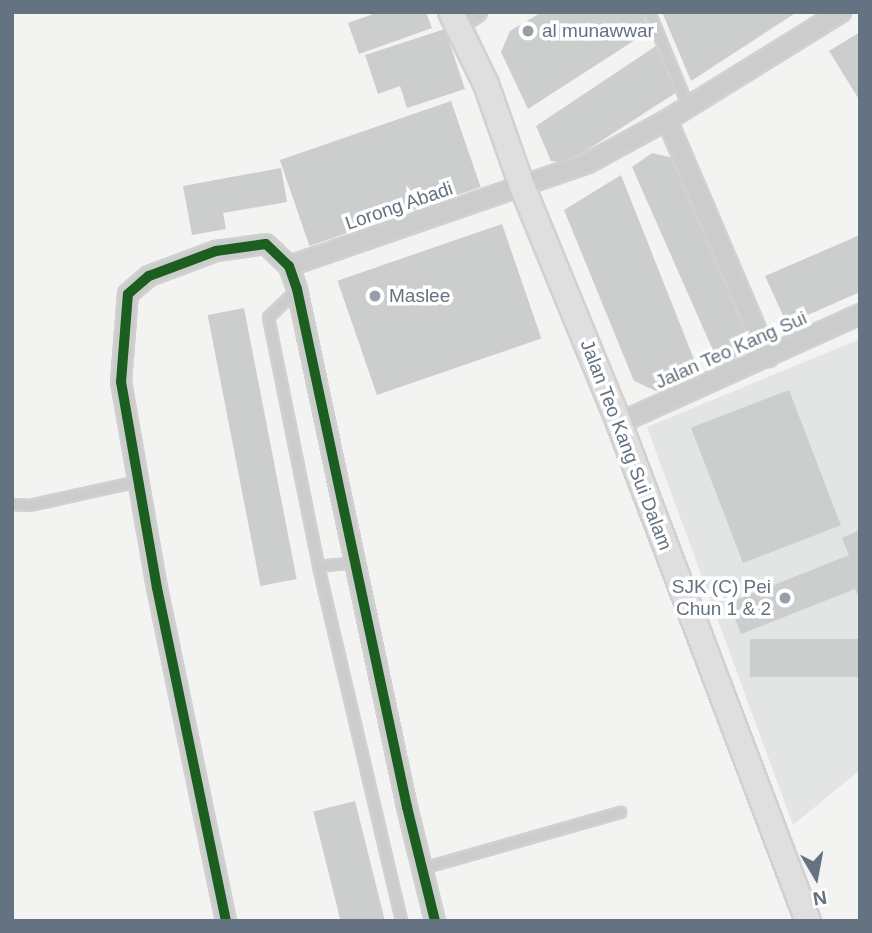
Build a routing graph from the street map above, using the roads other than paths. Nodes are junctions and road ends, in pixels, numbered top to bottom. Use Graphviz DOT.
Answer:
graph roads {
  1 [pos="649,12"];
  2 [pos="841,12"];
  3 [pos="462,17"];
  4 [pos="688,106"];
  5 [pos="667,120"];
  6 [pos="522,186"];
  7 [pos="289,266"];
  8 [pos="297,289"];
  9 [pos="860,314"];
  10 [pos="768,357"];
  11 [pos="619,423"];
  12 [pos="138,481"];
  13 [pos="12,504"];
  14 [pos="355,562"];
  15 [pos="318,566"];
  16 [pos="620,812"];
  17 [pos="422,868"];
  18 [pos="226,921"];
  19 [pos="401,921"];
  20 [pos="435,921"];
  21 [pos="808,921"];
  1 -- 4 [label="lane"];
  2 -- 4 [label="street, Lorong Abadi"];
  3 -- 6 [label="street, Jalan Teo Kang Sui Dalam"];
  4 -- 5 [label="street, Lorong Abadi"];
  5 -- 6 [label="street, Lorong Abadi"];
  5 -- 10 [label="street"];
  6 -- 7 [label="street, Lorong Abadi"];
  6 -- 11 [label="street, Jalan Teo Kang Sui Dalam"];
  7 -- 8 [label="street"];
  7 -- 12 [label="street"];
  8 -- 14 [label="street"];
  8 -- 15 [label="lane"];
  9 -- 10 [label="street, Jalan Teo Kang Sui"];
  10 -- 11 [label="street, Jalan Teo Kang Sui"];
  11 -- 21 [label="street, Jalan Teo Kang Sui Dalam"];
  12 -- 13 [label="lane"];
  12 -- 18 [label="street"];
  14 -- 15 [label="lane"];
  14 -- 17 [label="street"];
  15 -- 19 [label="lane"];
  16 -- 17 [label="lane"];
  17 -- 20 [label="street"];
}
